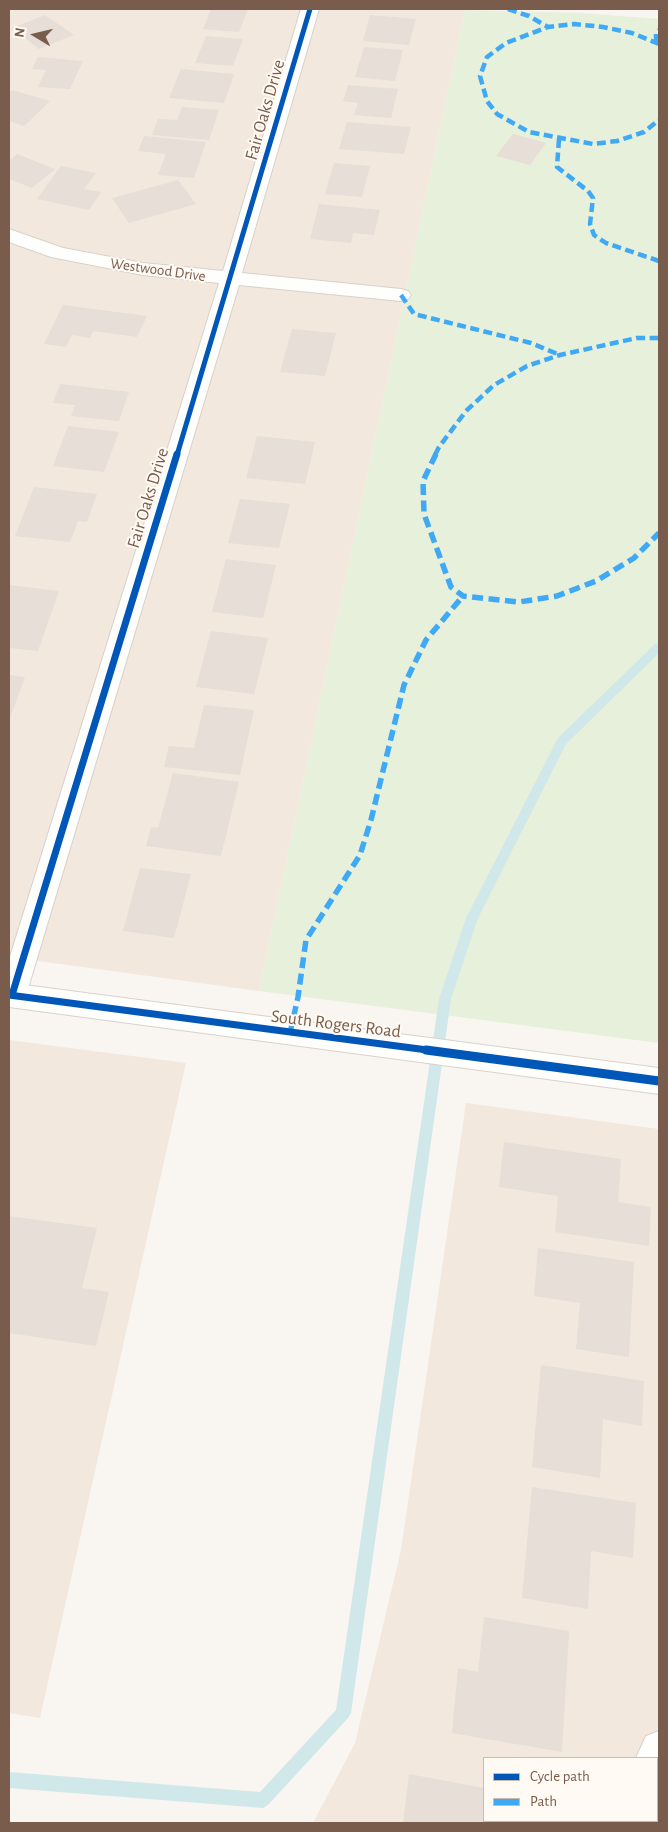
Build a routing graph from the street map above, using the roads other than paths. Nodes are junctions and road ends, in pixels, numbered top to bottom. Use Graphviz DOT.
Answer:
graph roads {
  1 [pos="310,9"];
  2 [pos="9,235"];
  3 [pos="230,280"];
  4 [pos="401,296"];
  5 [pos="10,995"];
  6 [pos="659,1081"];
  1 -- 3 [label="street, Fair Oaks Drive"];
  2 -- 3 [label="street, Westwood Drive"];
  3 -- 4 [label="street, Westwood Drive"];
  3 -- 5 [label="street, Fair Oaks Drive"];
  5 -- 6 [label="street, South Rogers Road"];
}
